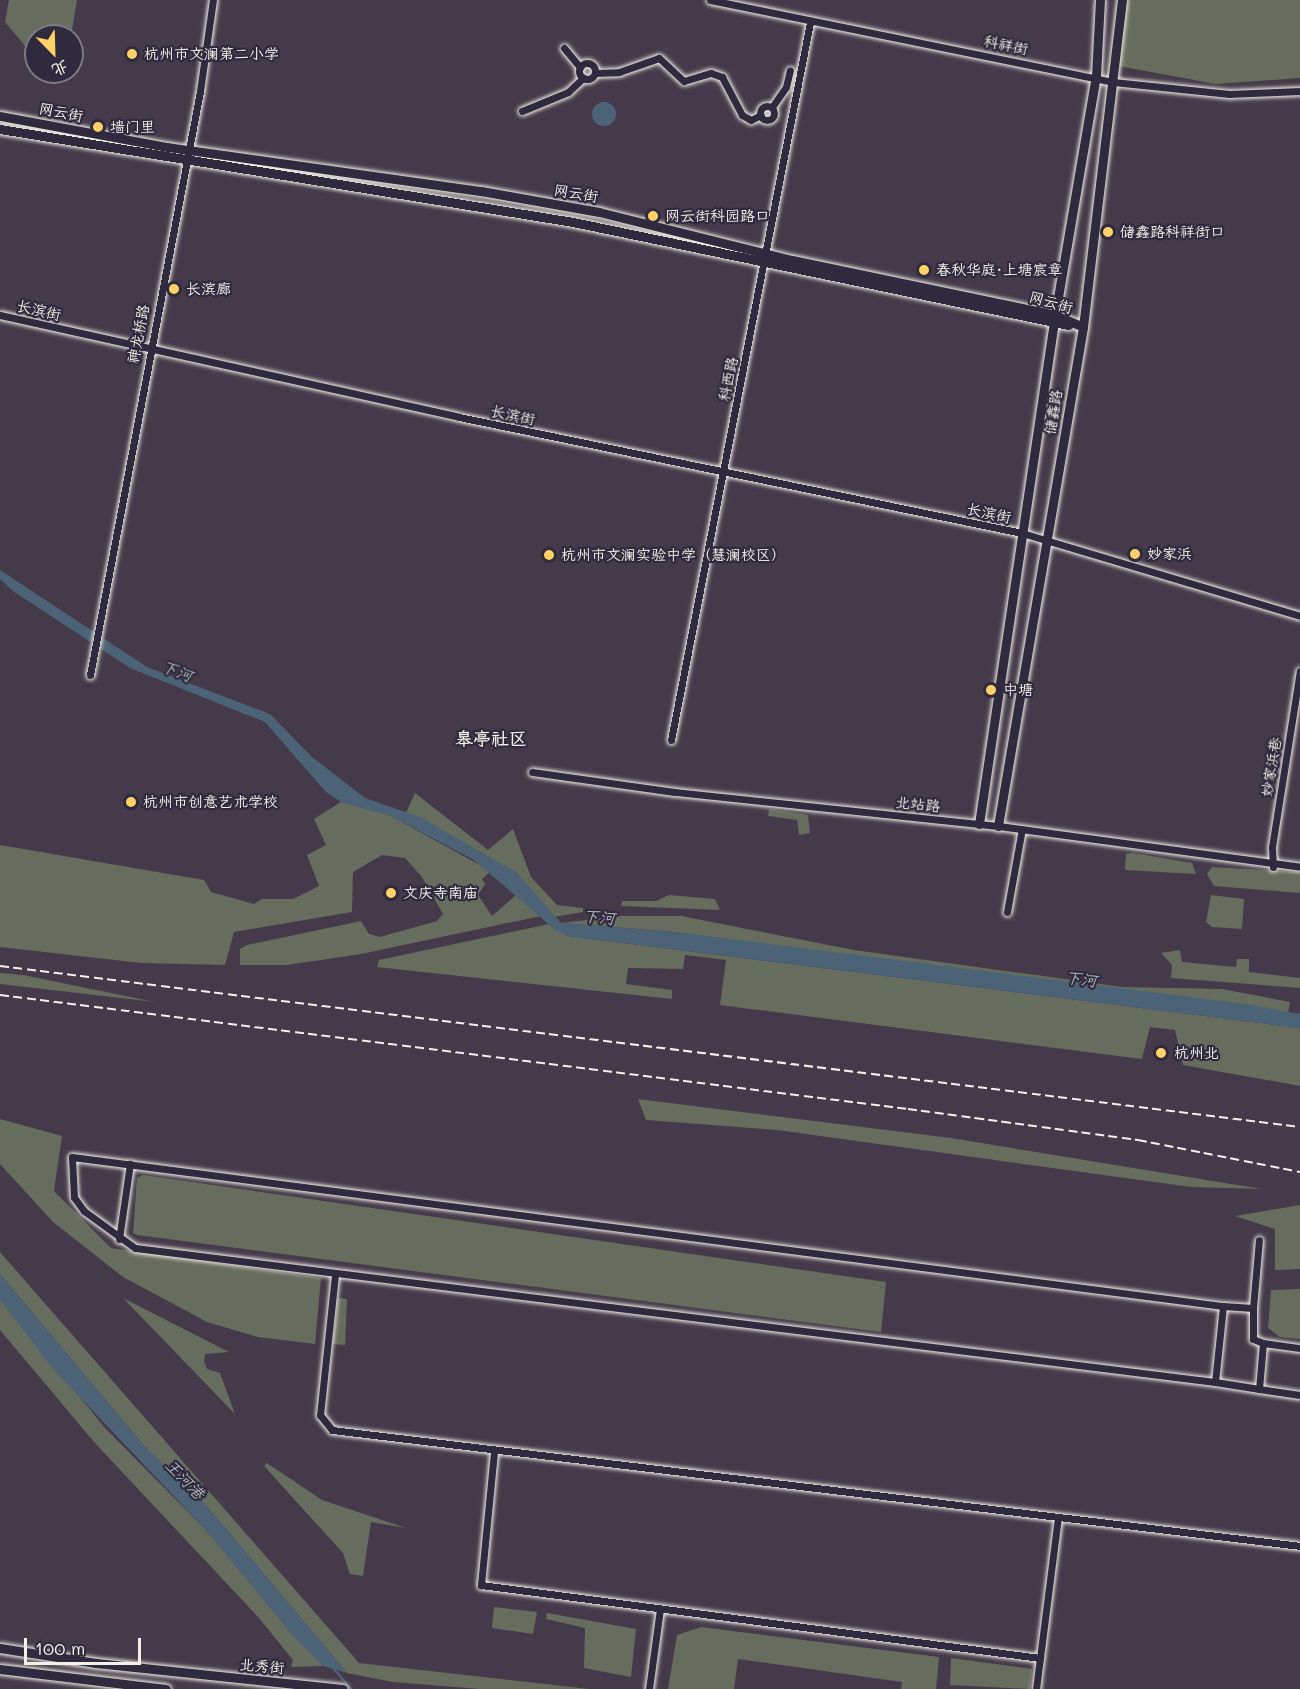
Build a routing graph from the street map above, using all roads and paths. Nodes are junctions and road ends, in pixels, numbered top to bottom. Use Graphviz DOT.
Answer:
graph roads {
  1 [pos="213,0"];
  2 [pos="710,0"];
  3 [pos="1100,0"];
  4 [pos="1122,0"];
  5 [pos="810,22"];
  6 [pos="564,48"];
  7 [pos="580,67"];
  8 [pos="790,70"];
  9 [pos="596,73"];
  10 [pos="1096,76"];
  11 [pos="583,78"];
  12 [pos="1113,81"];
  13 [pos="1300,91"];
  14 [pos="772,107"];
  15 [pos="522,111"];
  16 [pos="761,115"];
  17 [pos="0,116"];
  18 [pos="0,129"];
  19 [pos="188,149"];
  20 [pos="185,162"];
  21 [pos="766,259"];
  22 [pos="0,315"];
  23 [pos="1054,319"];
  24 [pos="1083,327"];
  25 [pos="149,350"];
  26 [pos="724,472"];
  27 [pos="1022,533"];
  28 [pos="1047,541"];
  29 [pos="1300,616"];
  30 [pos="1300,671"];
  31 [pos="90,675"];
  32 [pos="671,740"];
  33 [pos="532,772"];
  34 [pos="979,824"];
  35 [pos="998,826"];
  36 [pos="1022,829"];
  37 [pos="1273,867"];
  38 [pos="1300,867"];
  39 [pos="1007,912"];
  40 [pos="130,1164"];
  41 [pos="119,1239"];
  42 [pos="1259,1240"];
  43 [pos="335,1275"];
  44 [pos="1223,1306"];
  45 [pos="1253,1308"];
  46 [pos="1263,1343"];
  47 [pos="1300,1348"];
  48 [pos="1215,1382"];
  49 [pos="1259,1389"];
  50 [pos="1300,1395"];
  51 [pos="494,1452"];
  52 [pos="1058,1518"];
  53 [pos="1300,1546"];
  54 [pos="660,1609"];
  55 [pos="0,1647"];
  56 [pos="1040,1658"];
  57 [pos="0,1669"];
  58 [pos="95,1686"];
  59 [pos="166,1689"];
  60 [pos="338,1689"];
  61 [pos="343,1689"];
  62 [pos="649,1689"];
  63 [pos="1036,1689"];
  1 -- 19 [label="street, 神龙桥路"];
  2 -- 5 [label="street, 科祥街"];
  3 -- 10 [label="street, 储鑫路"];
  4 -- 12 [label="street, 储鑫路"];
  5 -- 10 [label="street, 科祥街"];
  5 -- 21 [label="street, 科西路"];
  6 -- 7 [label="street"];
  7 -- 9 [label="street"];
  7 -- 11 [label="street"];
  8 -- 14 [label="street"];
  9 -- 11 [label="street"];
  9 -- 16 [label="street"];
  10 -- 12 [label="street, 科祥街"];
  10 -- 23 [label="street, 储鑫路"];
  11 -- 15 [label="street"];
  12 -- 13 [label="street, 科祥街"];
  12 -- 24 [label="street, 储鑫路"];
  14 -- 16 [label="street"];
  14 -- 16 [label="street"];
  17 -- 19 [label="street, 网云街"];
  18 -- 20 [label="street, 网云街"];
  19 -- 20 [label="street, 神龙桥路"];
  19 -- 21 [label="street, 网云街"];
  20 -- 21 [label="street, 网云街"];
  20 -- 25 [label="street, 神龙桥路"];
  21 -- 23 [label="street, 网云街"];
  21 -- 26 [label="street, 科西路"];
  22 -- 25 [label="street, 长滨街"];
  23 -- 24 [label="street, 网云街"];
  23 -- 27 [label="street, 储鑫路"];
  24 -- 28 [label="street, 储鑫路"];
  25 -- 26 [label="street, 长滨街"];
  25 -- 31 [label="street, 神龙桥路"];
  26 -- 27 [label="street, 长滨街"];
  26 -- 32 [label="street, 科西路"];
  27 -- 28 [label="street, 长滨街"];
  27 -- 34 [label="street, 储鑫路"];
  28 -- 29 [label="street, 长滨街"];
  28 -- 35 [label="street, 储鑫路"];
  30 -- 37 [label="street, 妙家浜巷"];
  33 -- 34 [label="street, 北站路"];
  34 -- 35 [label="street, 北站路"];
  35 -- 36 [label="street, 北站路"];
  36 -- 37 [label="street, 北站路"];
  36 -- 39 [label="street"];
  37 -- 38 [label="street, 北站路"];
  40 -- 41 [label="street"];
  40 -- 41 [label="street"];
  40 -- 44 [label="street"];
  41 -- 43 [label="street"];
  42 -- 45 [label="street"];
  43 -- 48 [label="street"];
  43 -- 51 [label="street"];
  44 -- 45 [label="street"];
  44 -- 48 [label="street"];
  45 -- 46 [label="street"];
  46 -- 47 [label="street"];
  46 -- 49 [label="street"];
  48 -- 49 [label="street"];
  49 -- 50 [label="street"];
  51 -- 52 [label="street"];
  51 -- 54 [label="street"];
  52 -- 53 [label="street"];
  52 -- 56 [label="street"];
  54 -- 56 [label="street"];
  54 -- 62 [label="street"];
  55 -- 60 [label="street, 北秀街"];
  56 -- 63 [label="street"];
  57 -- 58 [label="street"];
  58 -- 59 [label="street"];
  60 -- 61 [label="street, 北秀街"];
}
